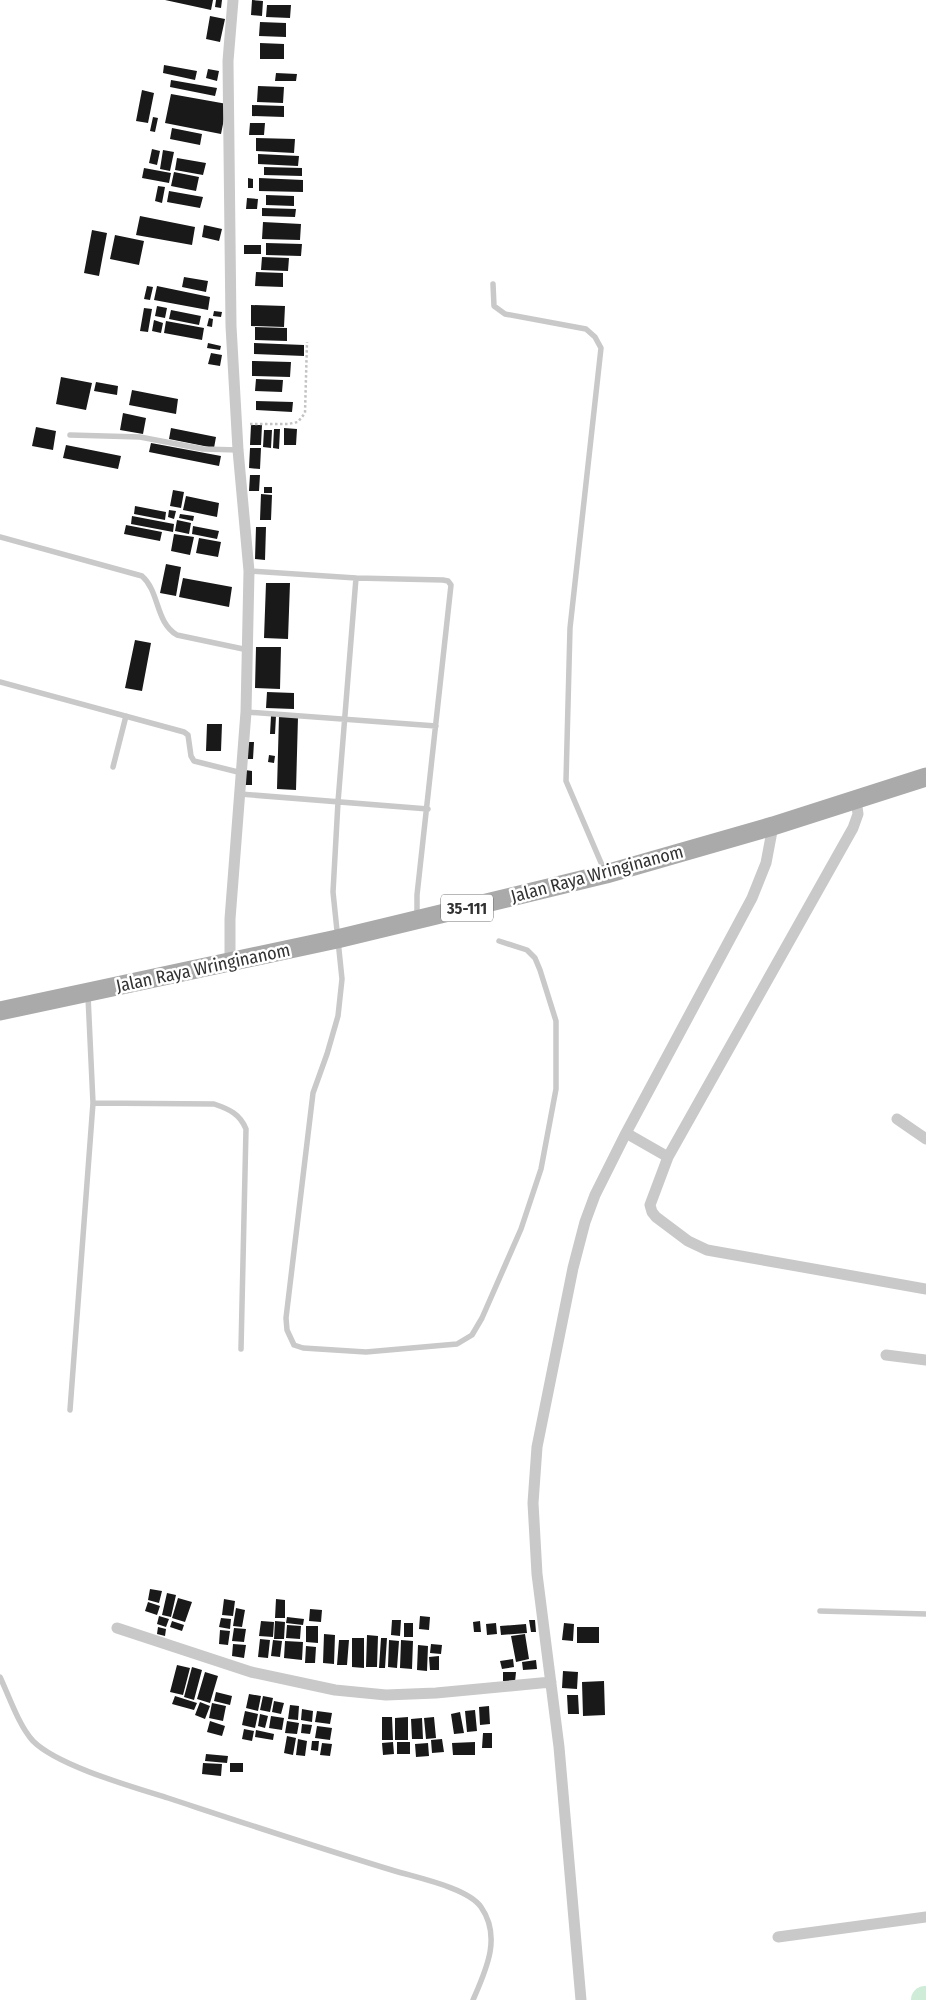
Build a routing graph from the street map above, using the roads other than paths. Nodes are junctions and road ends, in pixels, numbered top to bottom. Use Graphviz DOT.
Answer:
graph roads {
  1 [pos="233,0"];
  2 [pos="493,284"];
  3 [pos="70,435"];
  4 [pos="238,450"];
  5 [pos="0,537"];
  6 [pos="249,571"];
  7 [pos="356,578"];
  8 [pos="248,650"];
  9 [pos="0,682"];
  10 [pos="246,712"];
  11 [pos="126,716"];
  12 [pos="344,719"];
  13 [pos="436,726"];
  14 [pos="113,767"];
  15 [pos="242,773"];
  16 [pos="926,777"];
  17 [pos="240,794"];
  18 [pos="856,800"];
  19 [pos="338,802"];
  20 [pos="428,809"];
  21 [pos="773,826"];
  22 [pos="606,874"];
  23 [pos="417,920"];
  24 [pos="337,939"];
  25 [pos="498,941"];
  26 [pos="230,963"];
  27 [pos="88,993"];
  28 [pos="0,1011"];
  29 [pos="93,1103"];
  30 [pos="897,1118"];
  31 [pos="626,1133"];
  32 [pos="926,1139"];
  33 [pos="668,1157"];
  34 [pos="926,1290"];
  35 [pos="241,1349"];
  36 [pos="886,1355"];
  37 [pos="926,1360"];
  38 [pos="70,1410"];
  39 [pos="820,1612"];
  40 [pos="926,1614"];
  41 [pos="117,1628"];
  42 [pos="0,1677"];
  43 [pos="551,1682"];
  44 [pos="926,1916"];
  45 [pos="778,1937"];
  46 [pos="474,2000"];
  47 [pos="581,2000"];
  1 -- 4 [label="street"];
  2 -- 22 [label="lane"];
  3 -- 4 [label="lane"];
  4 -- 6 [label="street"];
  5 -- 8 [label="lane"];
  6 -- 7 [label="lane"];
  6 -- 8 [label="street"];
  7 -- 12 [label="lane"];
  7 -- 13 [label="lane"];
  8 -- 10 [label="street"];
  9 -- 11 [label="lane"];
  10 -- 12 [label="lane"];
  10 -- 15 [label="street"];
  11 -- 14 [label="lane"];
  11 -- 15 [label="lane"];
  12 -- 13 [label="lane"];
  12 -- 19 [label="lane"];
  13 -- 20 [label="lane"];
  15 -- 17 [label="street"];
  16 -- 18 [label="main road, Jalan Raya Wringinanom / 35-111"];
  17 -- 19 [label="lane"];
  17 -- 26 [label="street"];
  18 -- 21 [label="main road, Jalan Raya Wringinanom / 35-111"];
  18 -- 33 [label="street"];
  19 -- 20 [label="lane"];
  19 -- 24 [label="lane"];
  20 -- 23 [label="lane"];
  21 -- 22 [label="main road, Jalan Raya Wringinanom / 35-111"];
  21 -- 31 [label="street"];
  22 -- 23 [label="main road, Jalan Raya Wringinanom / 35-111"];
  23 -- 24 [label="main road, Jalan Raya Wringinanom / 35-111"];
  24 -- 25 [label="lane"];
  24 -- 26 [label="main road, Jalan Raya Wringinanom / 35-111"];
  26 -- 27 [label="main road, Jalan Raya Wringinanom / 35-111"];
  27 -- 28 [label="main road, Jalan Raya Wringinanom / 35-111"];
  27 -- 29 [label="lane"];
  29 -- 35 [label="lane"];
  29 -- 38 [label="lane"];
  30 -- 32 [label="street"];
  31 -- 33 [label="street"];
  31 -- 43 [label="street"];
  33 -- 34 [label="street"];
  36 -- 37 [label="street"];
  39 -- 40 [label="lane"];
  41 -- 43 [label="street"];
  42 -- 46 [label="lane"];
  43 -- 47 [label="street"];
  44 -- 45 [label="street"];
}
